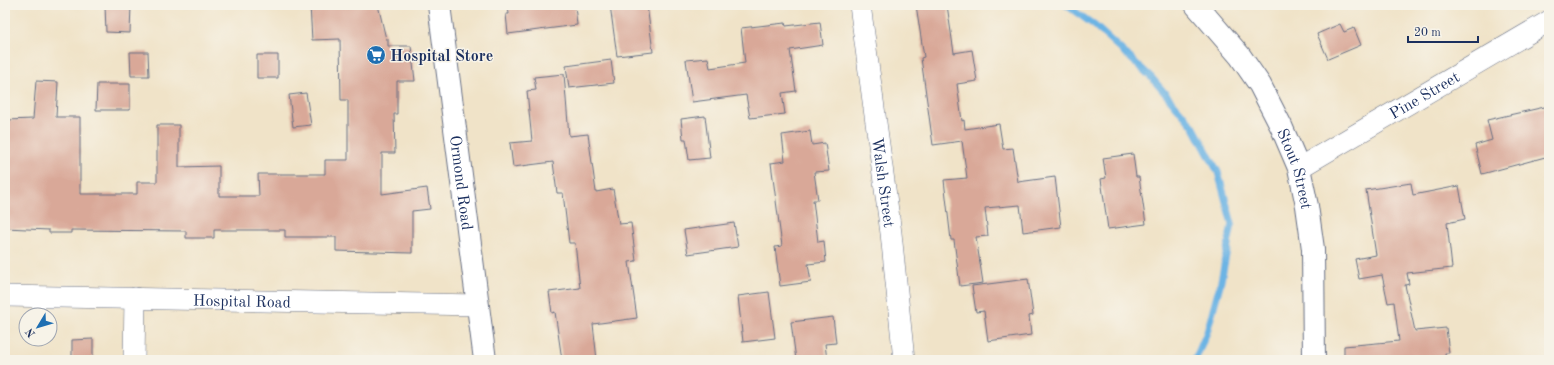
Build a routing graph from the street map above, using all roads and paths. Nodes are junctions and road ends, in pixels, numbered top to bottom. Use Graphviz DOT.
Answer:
graph roads {
  1 [pos="439,5"];
  2 [pos="860,5"];
  3 [pos="1196,5"];
  4 [pos="1549,21"];
  5 [pos="1299,168"];
  6 [pos="5,296"];
  7 [pos="135,298"];
  8 [pos="478,305"];
  9 [pos="134,360"];
  10 [pos="485,360"];
  11 [pos="904,360"];
  12 [pos="1314,360"];
  1 -- 8 [label="street, Ormond Road"];
  2 -- 11 [label="street, Walsh Street"];
  3 -- 5 [label="street, Stout Street"];
  4 -- 5 [label="street, Pine Street"];
  5 -- 12 [label="street, Stout Street"];
  6 -- 7 [label="street, Hospital Road"];
  7 -- 8 [label="street, Hospital Road"];
  7 -- 9 [label="street"];
  8 -- 10 [label="street, Ormond Road"];
}
